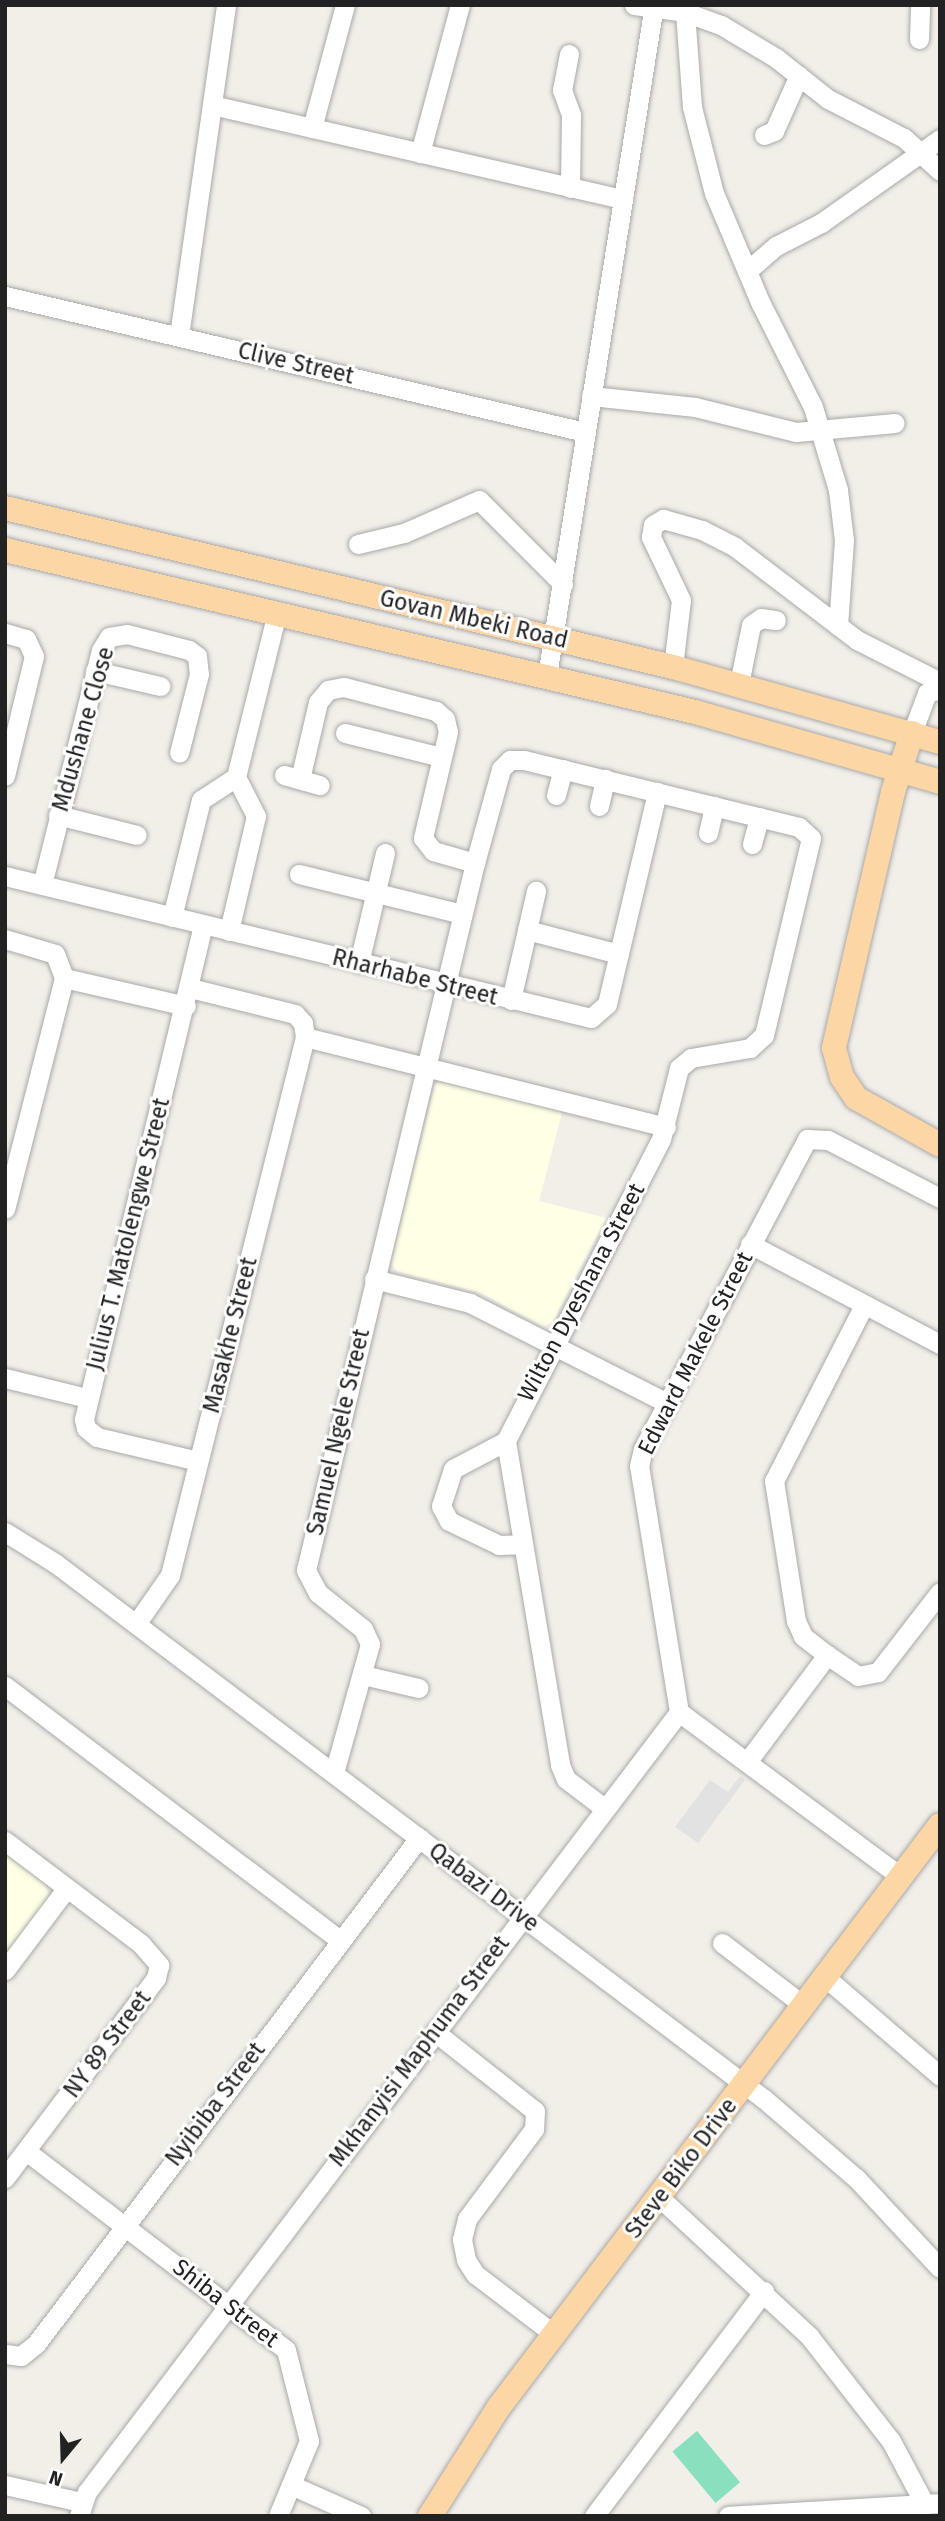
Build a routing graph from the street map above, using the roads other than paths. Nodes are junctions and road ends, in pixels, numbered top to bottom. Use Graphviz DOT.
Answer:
graph roads {
  1 [pos="226,5"];
  2 [pos="345,5"];
  3 [pos="460,5"];
  4 [pos="920,5"];
  5 [pos="647,6"];
  6 [pos="685,12"];
  7 [pos="919,39"];
  8 [pos="569,54"];
  9 [pos="799,75"];
  10 [pos="212,105"];
  11 [pos="312,128"];
  12 [pos="764,135"];
  13 [pos="940,139"];
  14 [pos="920,151"];
  15 [pos="420,153"];
  16 [pos="940,171"];
  17 [pos="570,188"];
  18 [pos="622,199"];
  19 [pos="747,271"];
  20 [pos="5,296"];
  21 [pos="179,336"];
  22 [pos="591,396"];
  23 [pos="895,423"];
  24 [pos="823,430"];
  25 [pos="585,432"];
  26 [pos="5,508"];
  27 [pos="358,544"];
  28 [pos="5,550"];
  29 [pos="563,584"];
  30 [pos="277,612"];
  31 [pos="776,620"];
  32 [pos="838,626"];
  33 [pos="5,633"];
  34 [pos="554,638"];
  35 [pos="673,667"];
  36 [pos="95,671"];
  37 [pos="547,676"];
  38 [pos="940,682"];
  39 [pos="738,684"];
  40 [pos="160,686"];
  41 [pos="940,689"];
  42 [pos="345,733"];
  43 [pos="912,733"];
  44 [pos="940,742"];
  45 [pos="179,753"];
  46 [pos="441,757"];
  47 [pos="563,769"];
  48 [pos="900,769"];
  49 [pos="5,776"];
  50 [pos="236,777"];
  51 [pos="605,779"];
  52 [pos="940,782"];
  53 [pos="320,785"];
  54 [pos="657,792"];
  55 [pos="556,795"];
  56 [pos="205,796"];
  57 [pos="599,806"];
  58 [pos="714,806"];
  59 [pos="253,808"];
  60 [pos="58,815"];
  61 [pos="759,817"];
  62 [pos="708,833"];
  63 [pos="137,835"];
  64 [pos="752,844"];
  65 [pos="385,853"];
  66 [pos="475,863"];
  67 [pos="299,874"];
  68 [pos="5,876"];
  69 [pos="41,885"];
  70 [pos="536,891"];
  71 [pos="376,893"];
  72 [pos="462,914"];
  73 [pos="172,917"];
  74 [pos="204,925"];
  75 [pos="527,930"];
  76 [pos="229,931"];
  77 [pos="5,939"];
  78 [pos="618,954"];
  79 [pos="359,963"];
  80 [pos="64,978"];
  81 [pos="445,984"];
  82 [pos="188,997"];
  83 [pos="511,1000"];
  84 [pos="305,1037"];
  85 [pos="425,1064"];
  86 [pos="666,1127"];
  87 [pos="940,1145"];
  88 [pos="940,1198"];
  89 [pos="5,1209"];
  90 [pos="750,1244"];
  91 [pos="374,1279"];
  92 [pos="864,1305"];
  93 [pos="940,1344"];
  94 [pos="553,1346"];
  95 [pos="5,1378"];
  96 [pos="87,1398"];
  97 [pos="667,1404"];
  98 [pos="506,1441"];
  99 [pos="198,1461"];
  100 [pos="5,1532"];
  101 [pos="522,1544"];
  102 [pos="940,1592"];
  103 [pos="136,1623"];
  104 [pos="827,1656"];
  105 [pos="363,1675"];
  106 [pos="5,1686"];
  107 [pos="419,1688"];
  108 [pos="679,1712"];
  109 [pos="747,1762"];
  110 [pos="334,1773"];
  111 [pos="604,1808"];
  112 [pos="940,1825"];
  113 [pos="419,1838"];
  114 [pos="5,1841"];
  115 [pos="901,1877"];
  116 [pos="66,1889"];
  117 [pos="522,1915"];
  118 [pos="340,1940"];
  119 [pos="722,1944"];
  120 [pos="5,1970"];
  121 [pos="825,1977"];
  122 [pos="803,2005"];
  123 [pos="435,2032"];
  124 [pos="937,2067"];
  125 [pos="744,2084"];
  126 [pos="26,2151"];
  127 [pos="5,2178"];
  128 [pos="659,2197"];
  129 [pos="125,2224"];
  130 [pos="940,2268"];
  131 [pos="764,2291"];
  132 [pos="229,2304"];
  133 [pos="555,2335"];
  134 [pos="5,2354"];
  135 [pos="5,2485"];
  136 [pos="291,2485"];
  137 [pos="933,2504"];
  138 [pos="80,2509"];
  139 [pos="278,2516"];
  140 [pos="361,2516"];
  141 [pos="430,2516"];
  142 [pos="594,2516"];
  143 [pos="729,2516"];
  1 -- 10 [label="street"];
  2 -- 11 [label="street"];
  3 -- 15 [label="street"];
  4 -- 7 [label="street"];
  5 -- 6 [label="street"];
  5 -- 18 [label="street"];
  6 -- 9 [label="street"];
  6 -- 19 [label="street"];
  8 -- 17 [label="street"];
  9 -- 12 [label="street"];
  9 -- 14 [label="street"];
  10 -- 11 [label="street"];
  10 -- 21 [label="street"];
  11 -- 15 [label="street"];
  13 -- 14 [label="street"];
  14 -- 16 [label="street"];
  14 -- 19 [label="street"];
  15 -- 17 [label="street"];
  17 -- 18 [label="street"];
  18 -- 22 [label="street"];
  19 -- 24 [label="street"];
  20 -- 21 [label="street, Clive Street"];
  21 -- 25 [label="street, Clive Street"];
  22 -- 24 [label="street"];
  22 -- 25 [label="street"];
  23 -- 24 [label="street"];
  24 -- 32 [label="street"];
  25 -- 29 [label="street"];
  26 -- 34 [label="main road, Govan Mbeki Road"];
  27 -- 29 [label="street"];
  28 -- 30 [label="main road, Govan Mbeki Road"];
  29 -- 34 [label="street"];
  30 -- 37 [label="main road, Govan Mbeki Road"];
  30 -- 50 [label="street"];
  31 -- 39 [label="street"];
  32 -- 35 [label="street"];
  32 -- 38 [label="street"];
  33 -- 49 [label="street"];
  34 -- 35 [label="main road, Govan Mbeki Road"];
  34 -- 37 [label="street"];
  35 -- 39 [label="main road, Govan Mbeki Road"];
  36 -- 40 [label="street"];
  36 -- 45 [label="street, Mdushane Close"];
  36 -- 60 [label="street, Mdushane Close"];
  37 -- 48 [label="main road, Govan Mbeki Road"];
  39 -- 43 [label="main road, Govan Mbeki Road"];
  41 -- 43 [label="street"];
  42 -- 46 [label="street"];
  43 -- 44 [label="main road, Govan Mbeki Road"];
  43 -- 48 [label="main road"];
  46 -- 53 [label="street"];
  46 -- 66 [label="street"];
  47 -- 51 [label="street"];
  47 -- 55 [label="street"];
  47 -- 66 [label="street, Samuel Ngele Street"];
  48 -- 52 [label="main road, Govan Mbeki Road"];
  48 -- 87 [label="main road"];
  50 -- 56 [label="street"];
  50 -- 59 [label="street"];
  51 -- 54 [label="street"];
  51 -- 57 [label="street"];
  54 -- 58 [label="street"];
  54 -- 78 [label="street, Rharhabe Street"];
  56 -- 59 [label="street"];
  56 -- 73 [label="street"];
  58 -- 61 [label="street"];
  58 -- 62 [label="street"];
  59 -- 76 [label="street"];
  60 -- 63 [label="street"];
  60 -- 69 [label="street, Mdushane Close"];
  61 -- 64 [label="street"];
  61 -- 86 [label="street, Wilton Dyeshana Street"];
  65 -- 71 [label="street"];
  66 -- 72 [label="street, Samuel Ngele Street"];
  67 -- 71 [label="street"];
  68 -- 69 [label="street, Rharhabe Street"];
  69 -- 73 [label="street, Rharhabe Street"];
  70 -- 75 [label="street"];
  71 -- 72 [label="street"];
  71 -- 79 [label="street"];
  72 -- 81 [label="street, Samuel Ngele Street"];
  73 -- 74 [label="street, Rharhabe Street"];
  74 -- 76 [label="street, Rharhabe Street"];
  74 -- 82 [label="street, Julius T. Matolengwe Street"];
  75 -- 78 [label="street"];
  75 -- 83 [label="street"];
  76 -- 79 [label="street, Rharhabe Street"];
  77 -- 80 [label="street"];
  78 -- 83 [label="street, Rharhabe Street"];
  79 -- 81 [label="street, Rharhabe Street"];
  80 -- 82 [label="street"];
  80 -- 89 [label="street"];
  81 -- 83 [label="street, Rharhabe Street"];
  81 -- 85 [label="street, Samuel Ngele Street"];
  82 -- 84 [label="street"];
  82 -- 96 [label="street, Julius T. Matolengwe Street"];
  84 -- 85 [label="street"];
  84 -- 99 [label="street, Masakhe Street"];
  85 -- 86 [label="street"];
  85 -- 91 [label="street, Samuel Ngele Street"];
  86 -- 94 [label="street, Wilton Dyeshana Street"];
  88 -- 90 [label="street, Edward Makele Street"];
  90 -- 92 [label="street"];
  90 -- 97 [label="street, Edward Makele Street"];
  91 -- 94 [label="street"];
  91 -- 105 [label="street, Samuel Ngele Street"];
  92 -- 93 [label="street"];
  92 -- 104 [label="street"];
  94 -- 97 [label="street"];
  94 -- 98 [label="street, Wilton Dyeshana Street"];
  95 -- 96 [label="street"];
  96 -- 99 [label="street, Julius T. Matolengwe Street"];
  97 -- 108 [label="street, Edward Makele Street"];
  98 -- 101 [label="street"];
  98 -- 101 [label="street"];
  99 -- 103 [label="street, Masakhe Street"];
  100 -- 103 [label="street, Qabazi Drive"];
  101 -- 111 [label="street"];
  102 -- 104 [label="street"];
  103 -- 110 [label="street, Qabazi Drive"];
  104 -- 109 [label="street"];
  105 -- 107 [label="street"];
  105 -- 110 [label="street, Samuel Ngele Street"];
  106 -- 118 [label="street"];
  108 -- 109 [label="street"];
  108 -- 111 [label="street, Mkhanyisi Maphuma Street"];
  109 -- 115 [label="street"];
  110 -- 113 [label="street, Qabazi Drive"];
  111 -- 117 [label="street, Mkhanyisi Maphuma Street"];
  112 -- 115 [label="main road, Steve Biko Drive"];
  113 -- 117 [label="street, Qabazi Drive"];
  113 -- 118 [label="street, Nyibiba Street"];
  114 -- 116 [label="street, NY 89 Street"];
  115 -- 121 [label="main road, Steve Biko Drive"];
  116 -- 120 [label="street"];
  116 -- 126 [label="street, NY 89 Street"];
  117 -- 123 [label="street, Mkhanyisi Maphuma Street"];
  117 -- 125 [label="street, Qabazi Drive"];
  118 -- 129 [label="street, Nyibiba Street"];
  119 -- 122 [label="street"];
  121 -- 122 [label="main road, Steve Biko Drive"];
  121 -- 124 [label="street"];
  122 -- 125 [label="main road, Steve Biko Drive"];
  123 -- 132 [label="street, Mkhanyisi Maphuma Street"];
  123 -- 133 [label="street"];
  125 -- 128 [label="main road, Steve Biko Drive"];
  125 -- 130 [label="street, Qabazi Drive"];
  126 -- 127 [label="street, NY 89 Street"];
  126 -- 129 [label="street, Shiba Street"];
  128 -- 131 [label="street"];
  128 -- 133 [label="main road, Steve Biko Drive"];
  129 -- 132 [label="street, Shiba Street"];
  129 -- 134 [label="street, Nyibiba Street"];
  131 -- 137 [label="street"];
  131 -- 142 [label="street"];
  132 -- 136 [label="street, Shiba Street"];
  132 -- 138 [label="street, Mkhanyisi Maphuma Street"];
  133 -- 141 [label="main road, Steve Biko Drive"];
  135 -- 138 [label="street"];
  136 -- 139 [label="street, Shiba Street"];
  136 -- 140 [label="street"];
  137 -- 143 [label="street"];
}
